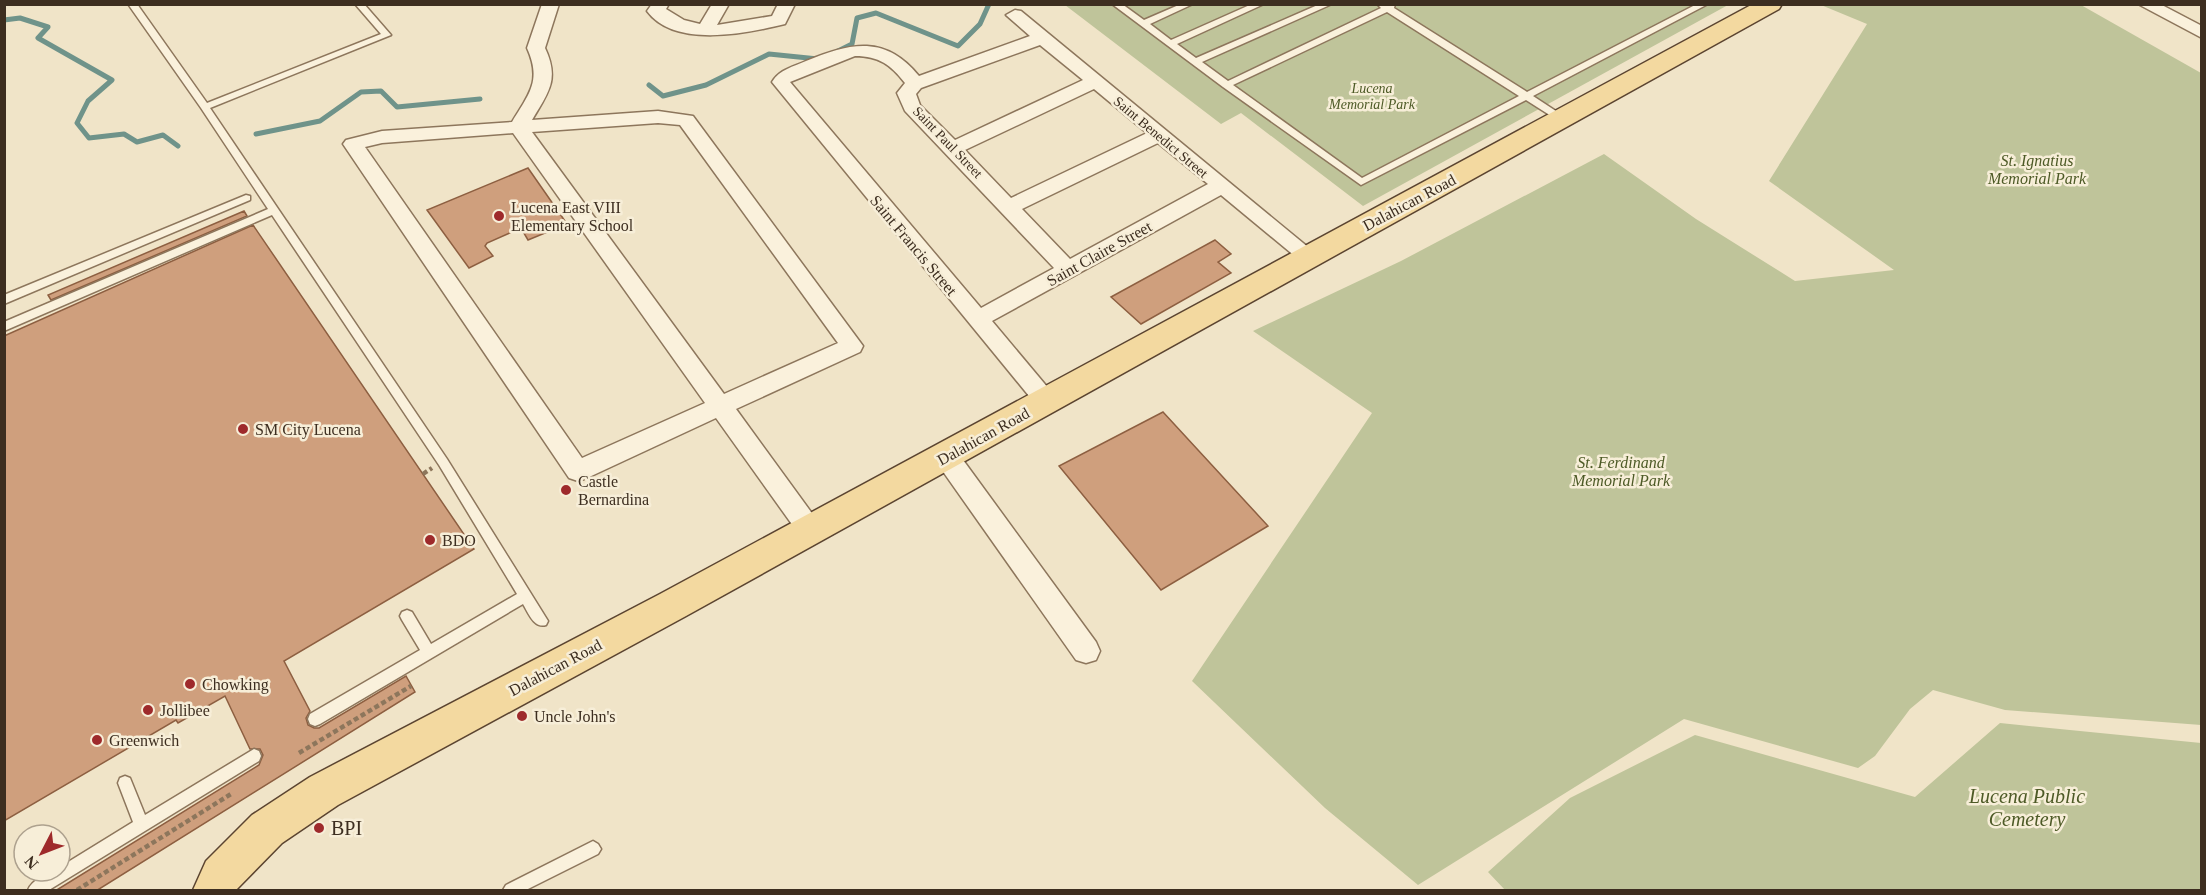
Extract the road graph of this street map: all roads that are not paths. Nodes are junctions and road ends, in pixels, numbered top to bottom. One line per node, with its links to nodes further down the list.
1 (132, 4): 26 (lane)
2 (359, 4): 26 (lane)
3 (551, 4): 28 (street)
4 (721, 4): 17 (street)
5 (1189, 4): 16 (lane)
6 (1260, 4): 20 (lane)
7 (1328, 4): 21 (lane)
8 (1704, 4): 25 (lane)
9 (1771, 4): 27 (main road, Dalahican Road)
10 (2146, 4): 18 (street)
11 (1121, 6): 16 (lane)
12 (1388, 6): 24 (lane); 25 (lane)
13 (658, 8): 17 (street)
14 (783, 12): 17 (street)
15 (1014, 15): 19 (street, Saint Benedict Street)
16 (1143, 24): 20 (lane)
17 (705, 29)
18 (2202, 33)
19 (1042, 38): 22 (street, Saint Benedict Street); 23 (street, Saint Paul Street)
20 (1170, 44): 21 (lane)
21 (1195, 62): 24 (lane)
22 (1094, 82): 29 (street, Saint Benedict Street); 30 (street)
23 (915, 84): 30 (street, Saint Paul Street); 38 (street, Saint Francis Street)
24 (1226, 85): 25 (lane)
25 (1529, 98): 27 (lane)
26 (205, 107): 32 (lane)
27 (1562, 119): 35 (main road, Dalahican Road)
28 (518, 127): 41 (street); 41 (street); 41 (street)
29 (1159, 135): 31 (street, Saint Benedict Street); 33 (street)
30 (954, 148): 33 (street, Saint Paul Street)
31 (1221, 186): 35 (street, Saint Benedict Street); 36 (street, Saint Claire Street)
32 (254, 194): 34 (lane); 37 (lane)
33 (1009, 207): 36 (street, Saint Paul Street)
34 (273, 211): 39 (lane); 44 (lane)
35 (1309, 257): 40 (main road, Dalahican Road)
36 (1068, 270): 38 (street, Saint Claire Street)
37 (4, 300)
38 (977, 320): 40 (street, Saint Francis Street)
39 (4, 327)
40 (1046, 401): 42 (main road, Dalahican Road)
41 (721, 406): 43 (street)
42 (946, 456): 43 (main road, Dalahican Road); 47 (street)
43 (810, 530): 55 (main road, Dalahican Road)
44 (526, 596): 46 (lane); 48 (lane)
45 (407, 616): 48 (lane)
46 (542, 621)
47 (1086, 651)
48 (429, 652): 49 (lane)
49 (315, 719)
50 (254, 756): 52 (lane)
51 (125, 783): 52 (lane)
52 (142, 826): 54 (lane)
53 (593, 849): 56 (lane)
54 (36, 891)
55 (214, 891)
56 (511, 891)

